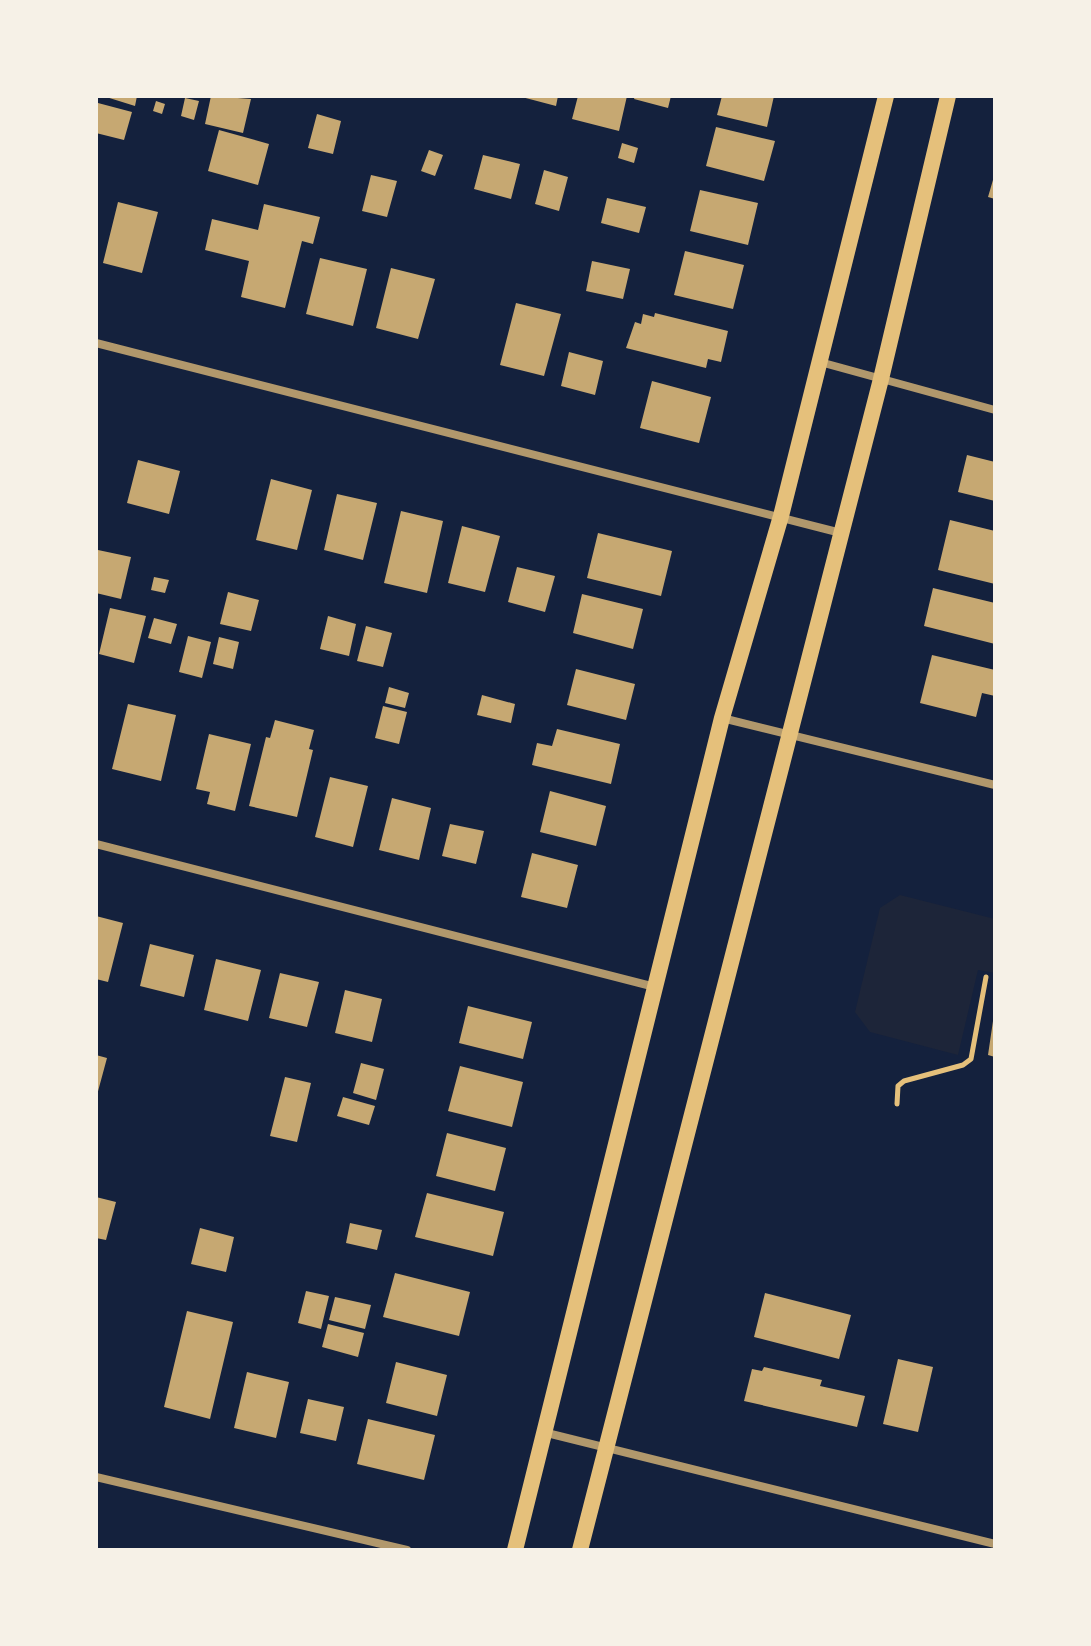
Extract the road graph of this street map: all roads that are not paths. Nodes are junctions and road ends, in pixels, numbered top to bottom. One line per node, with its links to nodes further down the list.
1 (886, 96): 4 (main road)
2 (948, 96): 5 (main road)
3 (96, 343): 7 (street)
4 (820, 362): 5 (street); 7 (main road)
5 (881, 379): 6 (street); 8 (main road)
6 (995, 410)
7 (781, 516): 8 (street); 9 (main road)
8 (841, 533): 10 (main road)
9 (722, 718): 10 (street); 13 (main road)
10 (789, 734): 11 (street); 15 (main road)
11 (995, 785)
12 (96, 844): 13 (street)
13 (655, 987): 14 (main road)
14 (547, 1433): 15 (street); 19 (main road)
15 (606, 1448): 17 (street); 20 (main road)
16 (96, 1477): 18 (street)
17 (995, 1544)
18 (407, 1550)
19 (515, 1550)
20 (580, 1550)

